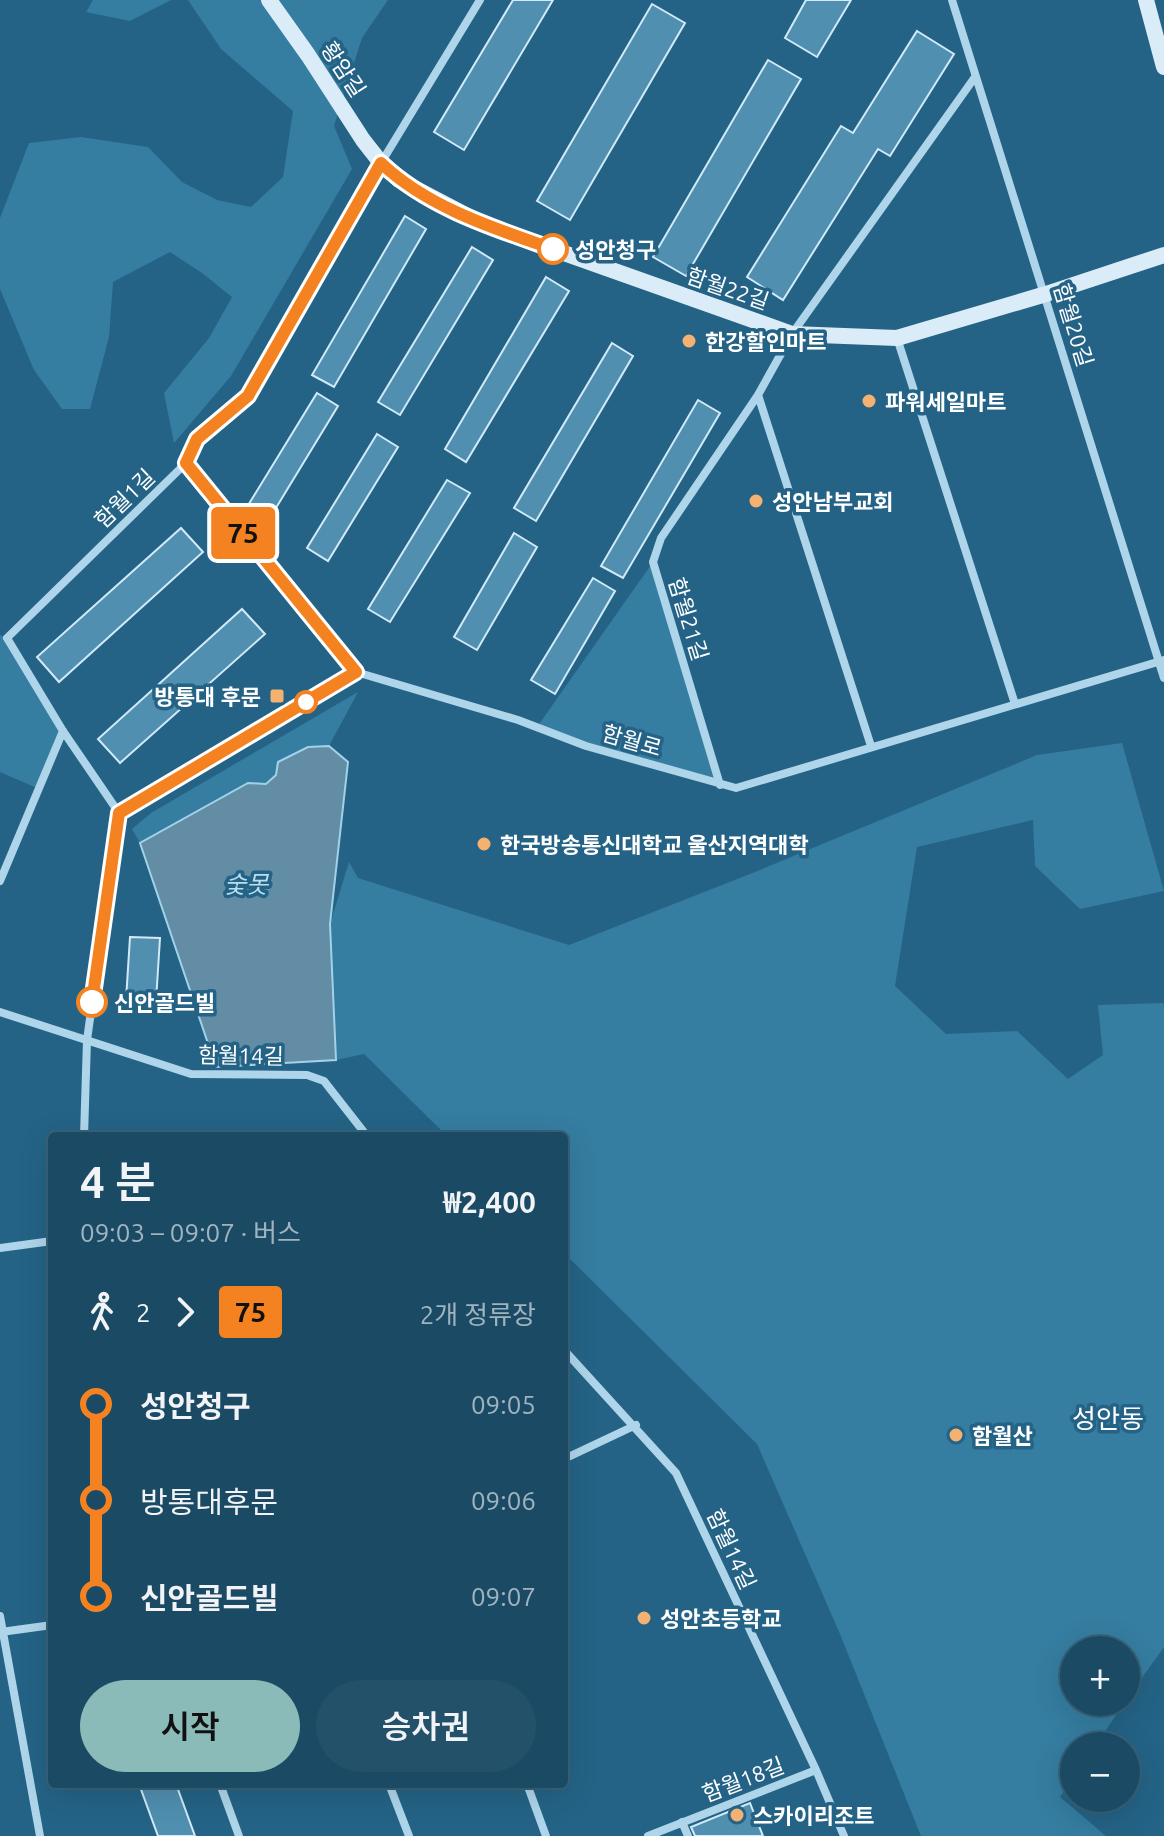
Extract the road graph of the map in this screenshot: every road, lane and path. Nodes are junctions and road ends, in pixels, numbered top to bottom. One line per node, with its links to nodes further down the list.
1 (269, 0): 7 (street, 황암길)
2 (480, 0): 7 (street, 함월1길)
3 (952, 0): 6 (street, 함월20길)
4 (1146, 0): 5 (street)
5 (1164, 67)
6 (975, 77): 9 (street, 함월20길); 10 (street, 함월21길)
7 (381, 163): 10 (street, 함월22길); 13 (street, 함월1길)
8 (1164, 255): 9 (street, 함월22길)
9 (1046, 294): 11 (street, 함월22길); 15 (street, 함월20길)
10 (792, 334): 11 (street, 함월22길); 12 (street, 함월21길)
11 (897, 338): 18 (street)
12 (758, 395): 20 (street); 21 (street, 함월21길)
13 (186, 463): 14 (street, 함월1길); 16 (street)
14 (4, 636): 19 (street)
15 (1161, 661): 17 (street, 함월20길); 18 (street, 함월로)
16 (356, 672): 21 (street, 함월로); 22 (street)
17 (1164, 678)
18 (1015, 704): 20 (street, 함월로)
19 (63, 731): 22 (street); 23 (street)
20 (871, 746): 21 (street, 함월로)
21 (720, 785)
22 (119, 813): 25 (street)
23 (0, 881)
24 (0, 1012): 25 (street, 함월14길)
25 (87, 1040): 26 (street); 27 (street, 함월14길)
26 (84, 1132)
27 (364, 1132)
28 (48, 1242): 29 (street)
29 (0, 1248)
30 (568, 1354): 31 (street, 함월14길)
31 (636, 1425): 32 (street); 36 (street, 함월14길)
32 (568, 1457)
33 (0, 1616): 35 (street)
34 (48, 1626): 35 (street)
35 (2, 1632): 41 (street)
36 (816, 1770): 40 (street, 함월18길); 47 (street, 함월14길)
37 (221, 1788): 42 (street)
38 (391, 1788): 43 (street)
39 (528, 1788): 44 (street)
40 (682, 1822): 45 (street, 함월18길); 46 (street, 함월18길)
41 (40, 1836)
42 (239, 1836)
43 (409, 1836)
44 (546, 1836)
45 (648, 1836)
46 (688, 1836)
47 (844, 1836)

